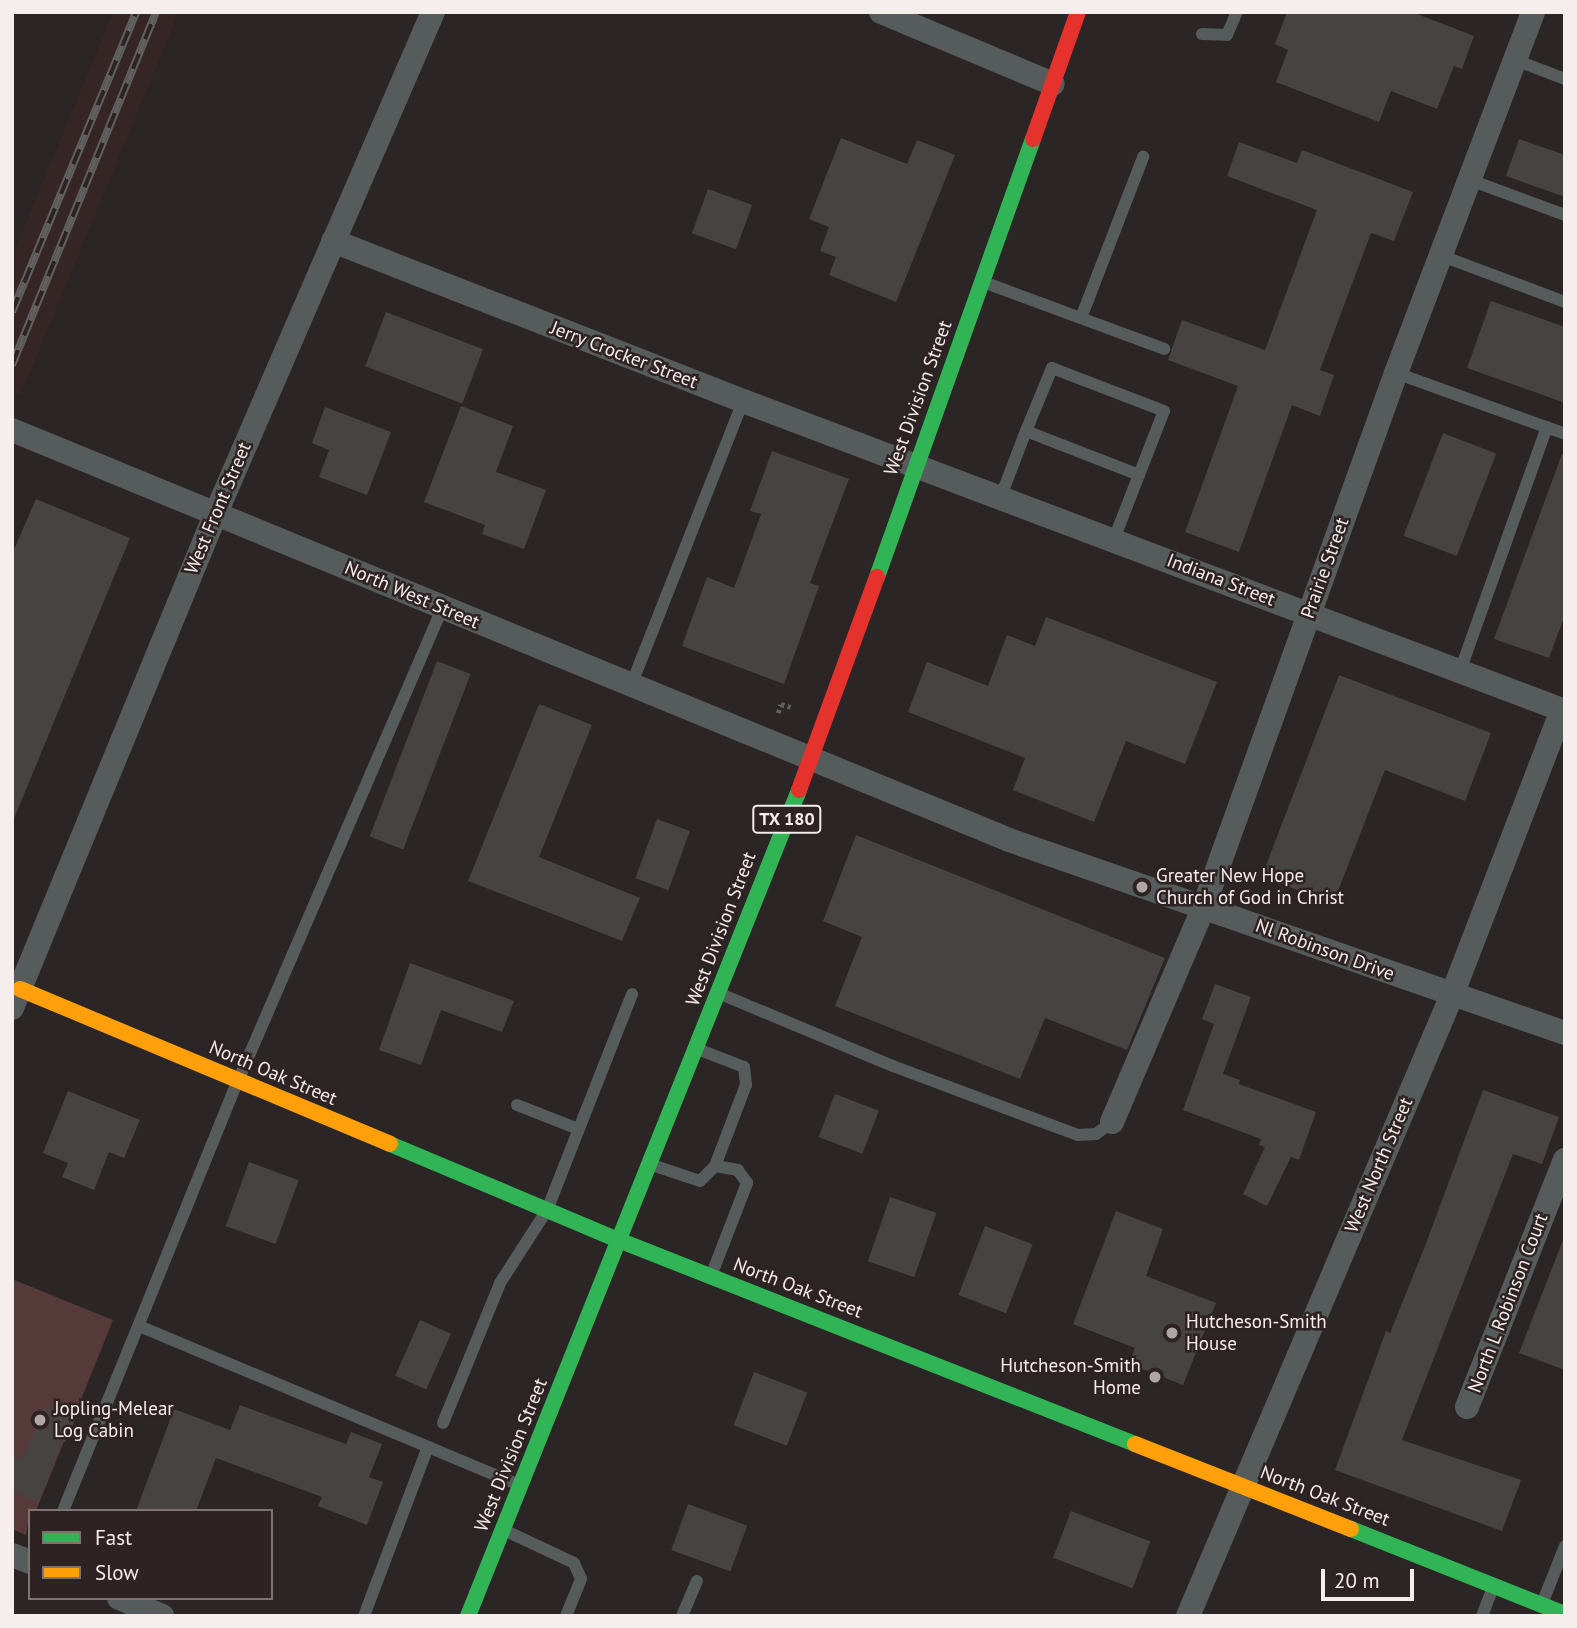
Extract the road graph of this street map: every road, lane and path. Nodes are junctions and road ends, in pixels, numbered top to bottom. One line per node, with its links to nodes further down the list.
1 (433, 12): 13 (street, West Front Street)
2 (881, 12): 9 (street)
3 (1078, 12): 9 (main road, West Division Street / TX 180)
4 (1237, 12): 6 (lane)
5 (1533, 12): 7 (street, Prairie Street)
6 (1202, 34)
7 (1514, 60): 8 (lane); 11 (street, Prairie Street)
8 (1565, 79)
9 (1053, 84): 15 (main road, West Division Street / TX 180)
10 (1143, 158): 17 (lane)
11 (1470, 180): 12 (lane); 14 (street, Prairie Street)
12 (1565, 215)
13 (333, 241): 20 (street, Jerry Crocker Street); 28 (street, West Front Street)
14 (1442, 256): 16 (lane); 19 (street, Prairie Street)
15 (982, 282): 17 (lane); 25 (main road, West Division Street / TX 180)
16 (1565, 302)
17 (1081, 318): 18 (lane)
18 (1164, 349)
19 (1396, 373): 21 (lane); 31 (street, Prairie Street)
20 (743, 401): 25 (street, Jerry Crocker Street); 33 (lane)
21 (1547, 427): 24 (lane); 32 (lane)
22 (12, 430): 28 (street, North West Street)
23 (1026, 431): 26 (lane); 26 (lane); 27 (lane)
24 (1565, 434)
25 (917, 464): 27 (street, Indiana Street); 37 (main road, West Division Street / TX 180)
26 (1139, 474): 29 (lane)
27 (1001, 496): 29 (street, Indiana Street)
28 (216, 513): 30 (street, North West Street); 42 (street, West Front Street)
29 (1114, 539): 31 (street, Indiana Street)
30 (442, 609): 33 (street, North West Street); 45 (lane)
31 (1309, 613): 32 (street, Indiana Street); 38 (street, Prairie Street)
32 (1460, 671): 35 (street, Indiana Street)
33 (632, 683): 37 (street, North West Street)
34 (791, 707): 36 (path)
35 (1563, 711): 41 (street, West North Street)
36 (778, 713)
37 (812, 758): 38 (street, Nl Robinson Drive); 40 (main road, West Division Street / TX 180)
38 (1204, 906): 41 (street, Nl Robinson Drive); 47 (street, Prairie Street)
39 (632, 993): 48 (lane)
40 (719, 993): 44 (main road, West Division Street / TX 180); 47 (lane)
41 (1452, 995): 43 (street, Nl Robinson Drive); 60 (street, West North Street)
42 (16, 999): 45 (main road, North Oak Street)
43 (1565, 1033)
44 (697, 1048): 50 (main road, West Division Street / TX 180); 51 (lane)
45 (238, 1081): 52 (main road, North Oak Street); 55 (lane)
46 (517, 1105): 48 (lane)
47 (1112, 1122)
48 (578, 1129): 52 (lane)
49 (1565, 1160): 56 (street, North L Robinson Court)
50 (651, 1165): 51 (lane); 53 (main road, West Division Street / TX 180)
51 (715, 1166): 54 (lane)
52 (547, 1210): 53 (main road, North Oak Street); 57 (lane)
53 (621, 1241): 54 (main road, North Oak Street); 59 (main road, West Division Street / TX 180)
54 (711, 1277): 60 (main road, North Oak Street)
55 (139, 1326): 58 (lane); 61 (lane)
56 (1467, 1407)
57 (443, 1423)
58 (428, 1447): 59 (lane); 70 (lane)
59 (521, 1486): 62 (main road, West Division Street / TX 180)
60 (1241, 1486): 65 (main road, North Oak Street); 74 (street, West North Street)
61 (64, 1509)
62 (503, 1530): 71 (main road, West Division Street / TX 180); 72 (lane)
63 (1565, 1546): 67 (lane)
64 (698, 1581): 73 (lane)
65 (1494, 1585): 67 (main road, North Oak Street); 75 (lane)
66 (124, 1600): 69 (street)
67 (1542, 1605): 68 (main road, North Oak Street)
68 (1565, 1614)
69 (162, 1616)
70 (364, 1616)
71 (468, 1616)
72 (566, 1616)
73 (682, 1616)
74 (1188, 1616)
75 (1482, 1616)

